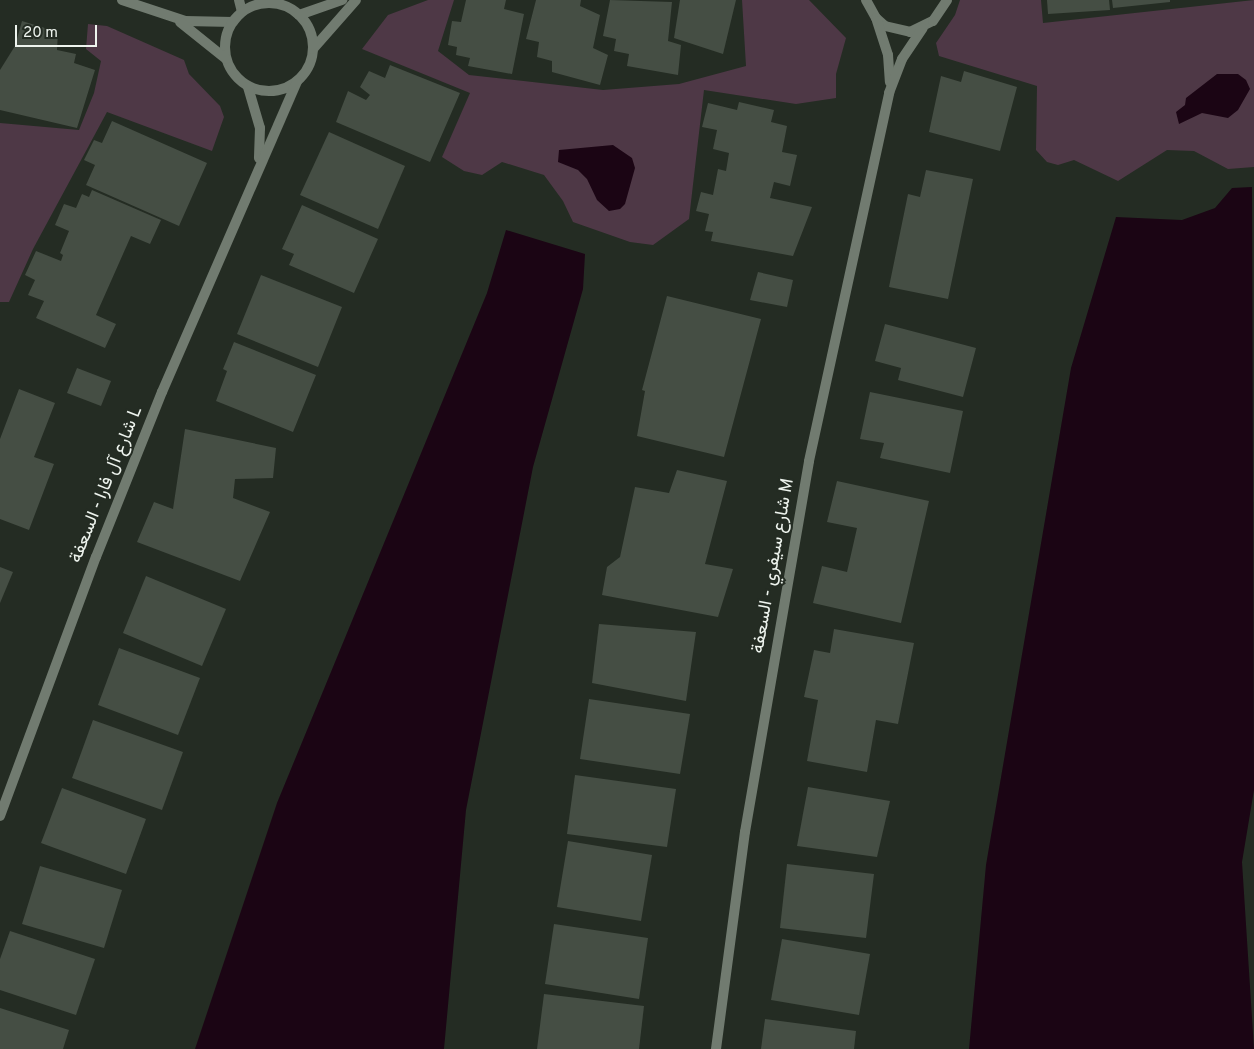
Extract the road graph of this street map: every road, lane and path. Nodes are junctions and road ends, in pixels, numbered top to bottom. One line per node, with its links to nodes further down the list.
1 (122, 0): 10 (street)
2 (239, 0): 8 (street)
3 (342, 0): 9 (street)
4 (356, 0): 14 (street)
5 (866, 0): 11 (street, شارع سيفري - السعفة M)
6 (947, 0): 13 (street, شارع سيفري - السعفة M)
7 (287, 4): 8 (street); 9 (street)
8 (242, 12): 12 (street)
9 (299, 14): 14 (street)
10 (170, 16): 12 (street); 15 (street)
11 (876, 18): 13 (street); 18 (street, شارع سيفري - السعفة M)
12 (233, 22): 15 (street)
13 (922, 28): 18 (street, شارع سيفري - السعفة M)
14 (314, 49): 16 (street)
15 (226, 58): 17 (street)
16 (297, 82): 17 (street); 19 (street, شارع آل فارا - السعفة L)
17 (248, 87): 19 (street, شارع آل فارا - السعفة L)
18 (889, 93): 21 (street, شارع سيفري - السعفة M)
19 (257, 171): 20 (street, شارع آل فارا - السعفة L)
20 (0, 816)
21 (716, 1049)

